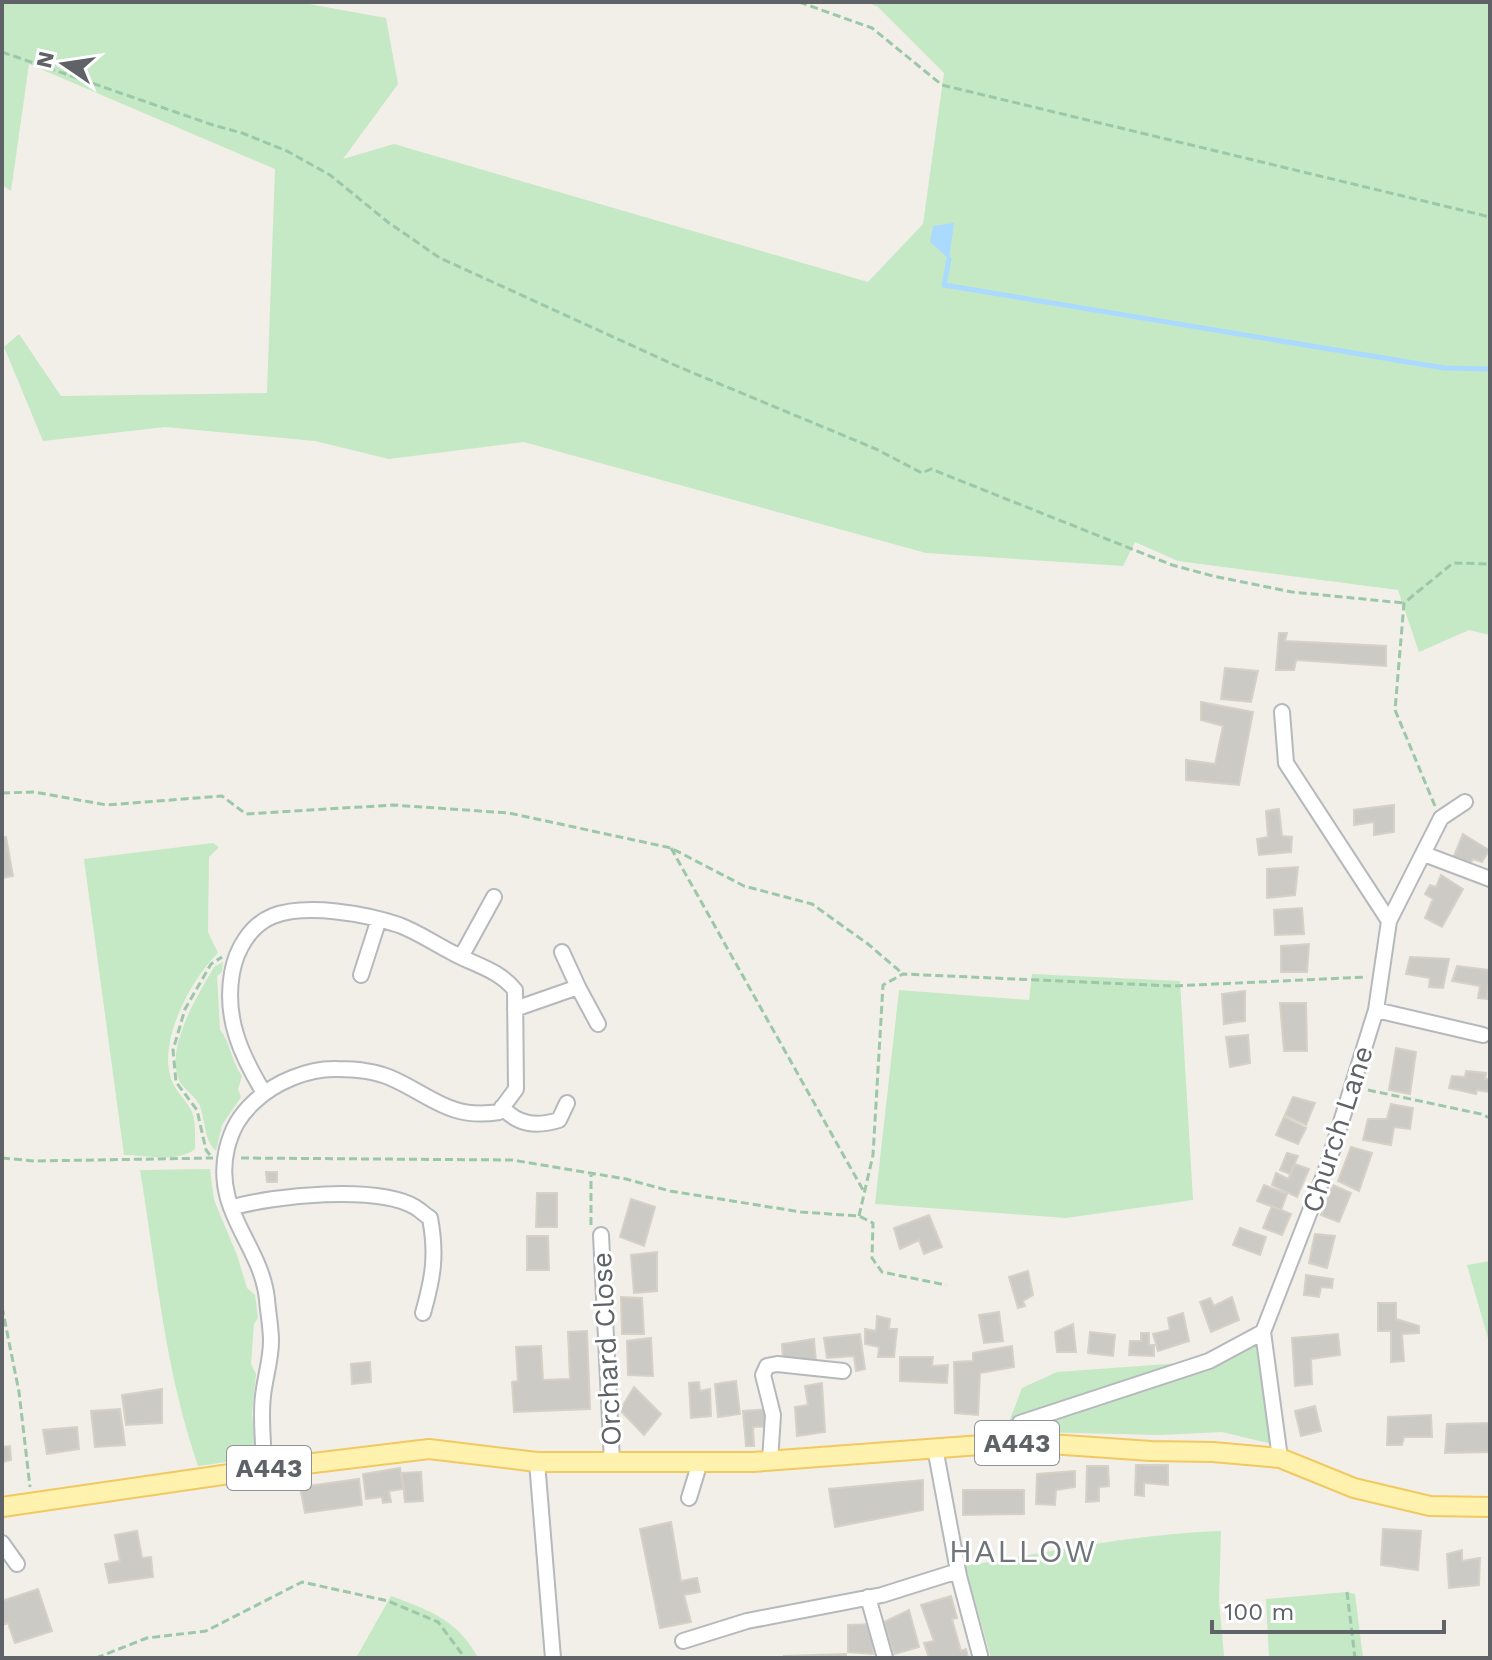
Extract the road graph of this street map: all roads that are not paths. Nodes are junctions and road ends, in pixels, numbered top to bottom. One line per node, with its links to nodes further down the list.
1 (1282, 712): 7 (street)
2 (1465, 802): 3 (street, Church Lane)
3 (1424, 854): 4 (street); 7 (street, Church Lane)
4 (1490, 879)
5 (494, 897): 9 (street)
6 (379, 919): 9 (street); 10 (street); 16 (street)
7 (1389, 921): 13 (street, Church Lane)
8 (562, 952): 11 (street)
9 (461, 957): 12 (street)
10 (361, 975)
11 (578, 987): 12 (street); 14 (street)
12 (515, 1009): 18 (street)
13 (1376, 1010): 15 (street); 22 (street, Church Lane)
14 (598, 1024)
15 (1483, 1035)
16 (264, 1093): 18 (street); 19 (street)
17 (567, 1103): 18 (street)
18 (502, 1107)
19 (231, 1208): 21 (street); 31 (street)
20 (601, 1235): 29 (street, Orchard Close)
21 (423, 1313)
22 (1263, 1332): 24 (street); 26 (street, Church Lane)
23 (843, 1371): 27 (street)
24 (1021, 1442): 25 (main road, A443); 26 (main road, A443)
25 (935, 1448): 27 (main road, A443); 37 (street)
26 (1280, 1458): 34 (main road, A443)
27 (770, 1461): 30 (main road, A443)
28 (537, 1462): 29 (main road, A443); 31 (main road, A443); 41 (street)
29 (612, 1462): 30 (main road, A443)
30 (697, 1462): 32 (street)
31 (264, 1469): 33 (main road, A443)
32 (689, 1498)
33 (2, 1507)
34 (1490, 1507)
35 (2, 1543): 36 (street)
36 (17, 1564)
37 (958, 1571): 38 (street); 40 (street)
38 (868, 1597): 39 (street); 42 (street)
39 (683, 1641)
40 (980, 1655)
41 (553, 1658)
42 (885, 1658)

